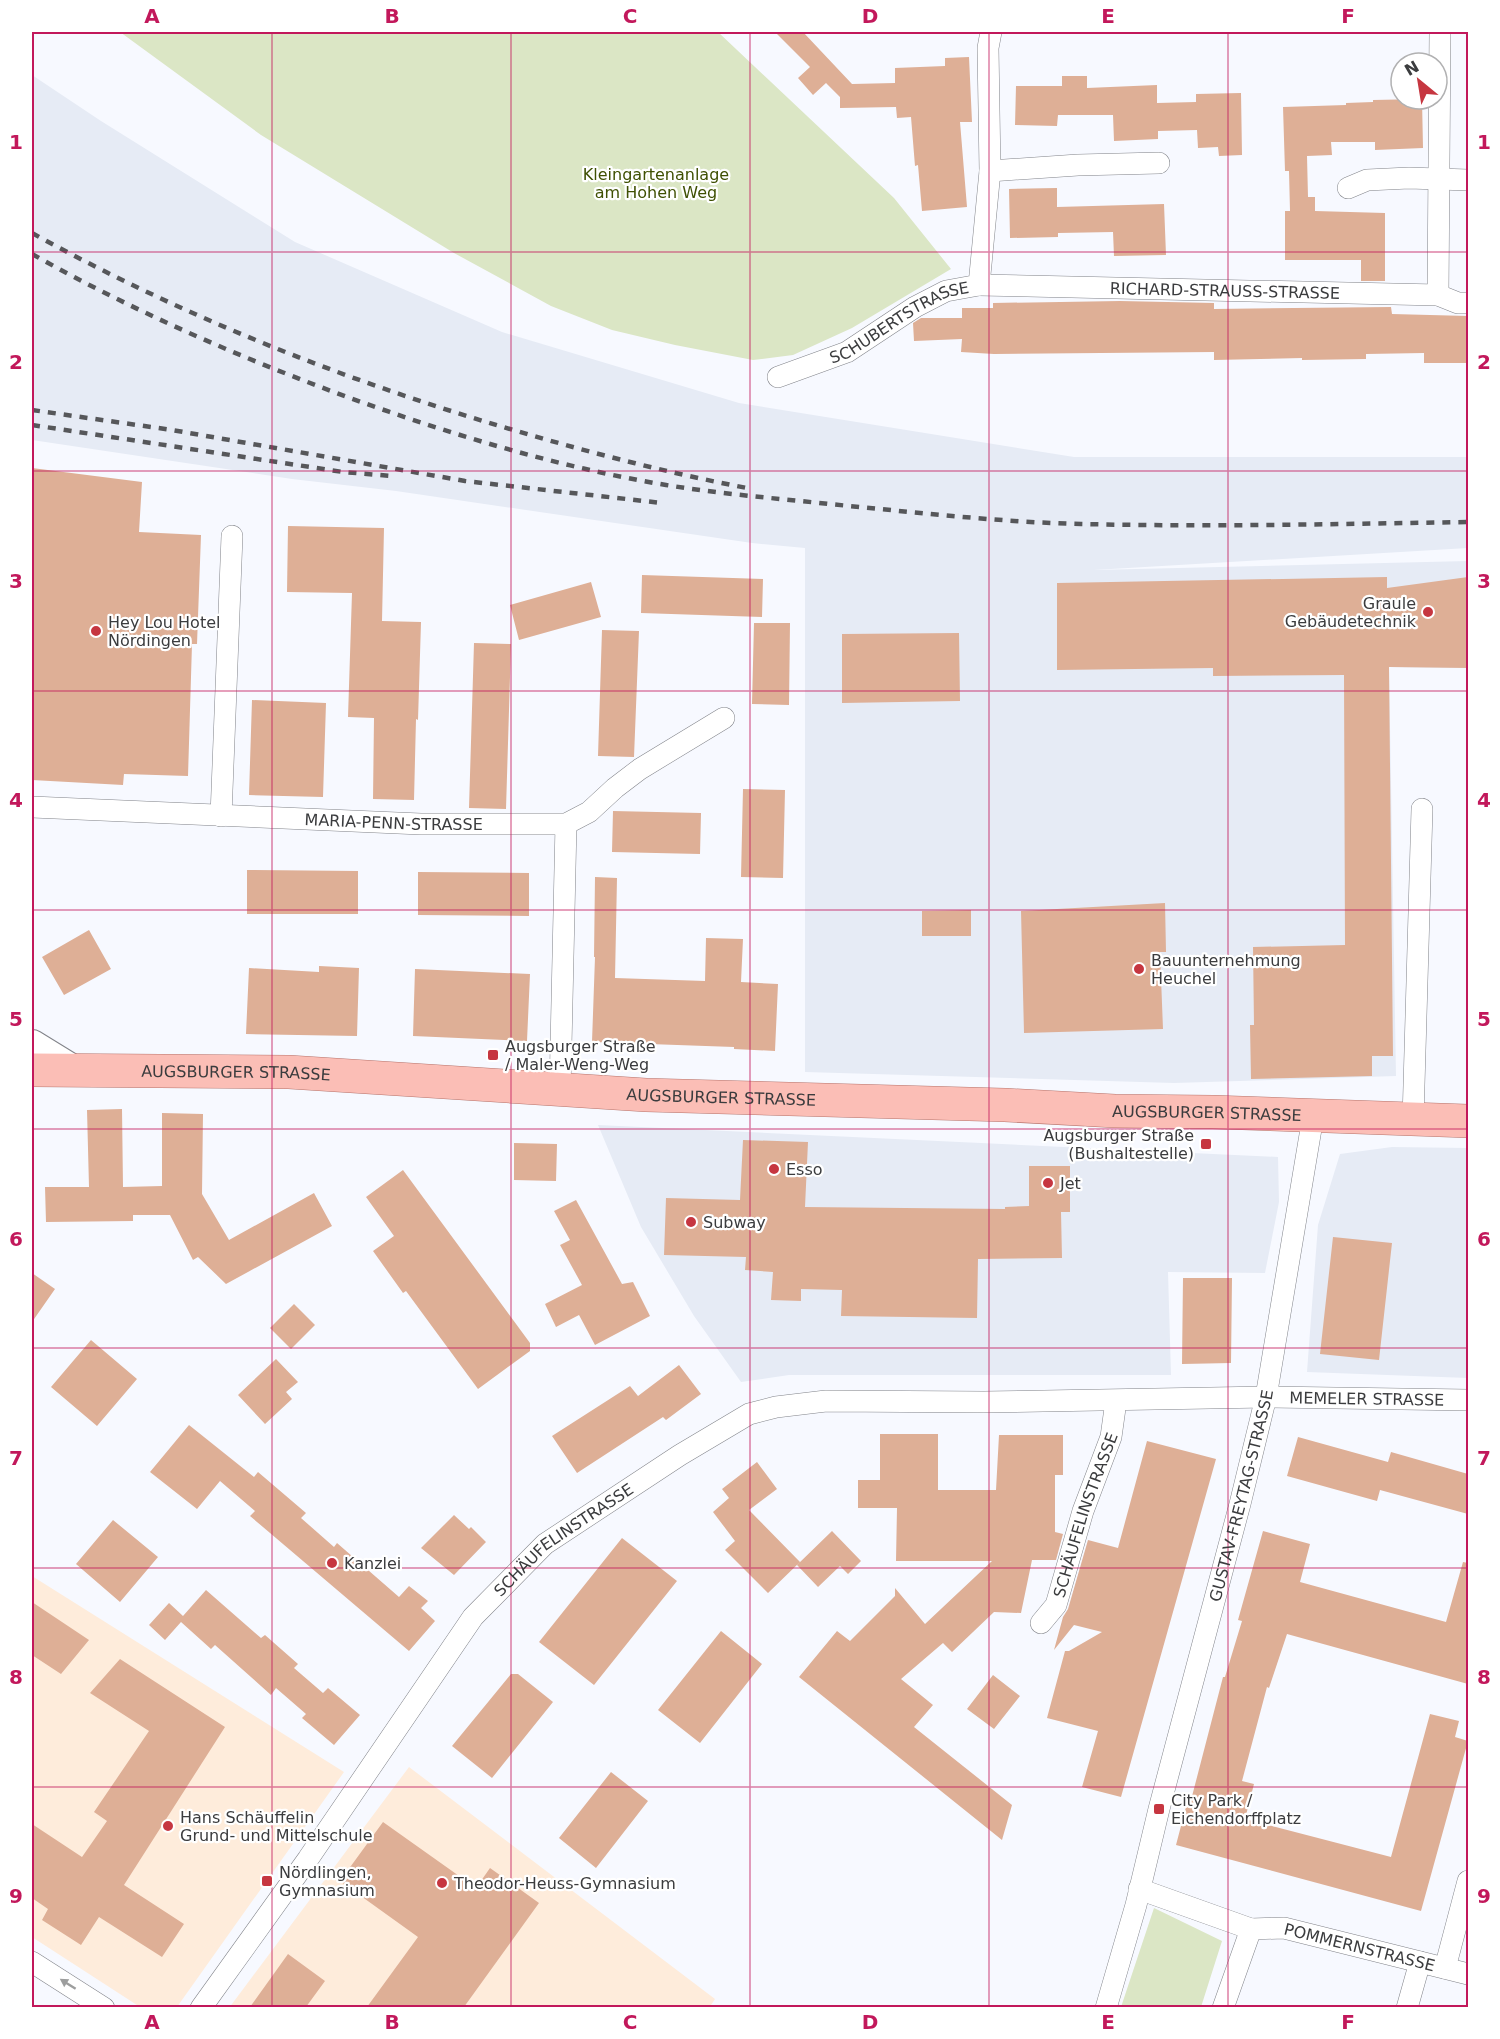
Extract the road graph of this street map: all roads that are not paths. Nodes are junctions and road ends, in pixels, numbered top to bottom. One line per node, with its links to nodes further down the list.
1 (991, 32): 4 (street, SCHUBERTSTRASSE)
2 (1440, 32): 5 (street)
3 (1159, 163): 4 (street)
4 (990, 171): 8 (street, SCHUBERTSTRASSE)
5 (1439, 180): 6 (street); 7 (street); 9 (street)
6 (1468, 180)
7 (1348, 188)
8 (979, 285): 9 (street, RICHARD-STRAUSS-STRASSE); 11 (street, SCHUBERTSTRASSE)
9 (1438, 295): 10 (street, RICHARD-STRAUSS-STRASSE)
10 (1468, 303)
11 (778, 377)
12 (232, 536): 16 (street)
13 (724, 718): 17 (street)
14 (32, 807): 16 (street, MARIA-PENN-STRASSE)
15 (1422, 809): 23 (street)
16 (221, 816): 17 (street, MARIA-PENN-STRASSE)
17 (566, 824): 21 (street)
18 (32, 1045): 19 (main road)
19 (71, 1069): 20 (main road, AUGSBURGER STRASSE); 21 (main road, AUGSBURGER STRASSE)
20 (32, 1070)
21 (560, 1090): 22 (main road, AUGSBURGER STRASSE)
22 (1313, 1117): 23 (main road, AUGSBURGER STRASSE); 25 (street, GUSTAV-FREYTAG-STRASSE)
23 (1413, 1120): 24 (main road, AUGSBURGER STRASSE)
24 (1468, 1121)
25 (1266, 1397): 26 (street, MEMELER STRASSE); 27 (street, SCHÄUFELINSTRASSE); 29 (street, GUSTAV-FREYTAG-STRASSE)
26 (1468, 1400)
27 (1116, 1401): 28 (street, SCHÄUFELINSTRASSE); 37 (street, SCHÄUFELINSTRASSE)
28 (1041, 1623)
29 (1142, 1879): 31 (street); 38 (street, GUSTAV-FREYTAG-STRASSE)
30 (1468, 1881): 34 (street)
31 (1251, 1929): 33 (street, POMMERNSTRASSE); 39 (street)
32 (32, 1962): 36 (street, one-way to 32)
33 (1420, 1962): 34 (street, POMMERNSTRASSE); 40 (street)
34 (1445, 1968): 35 (street, POMMERNSTRASSE)
35 (1468, 1974)
36 (104, 2007)
37 (201, 2007)
38 (1106, 2007)
39 (1223, 2007)
40 (1407, 2007)

